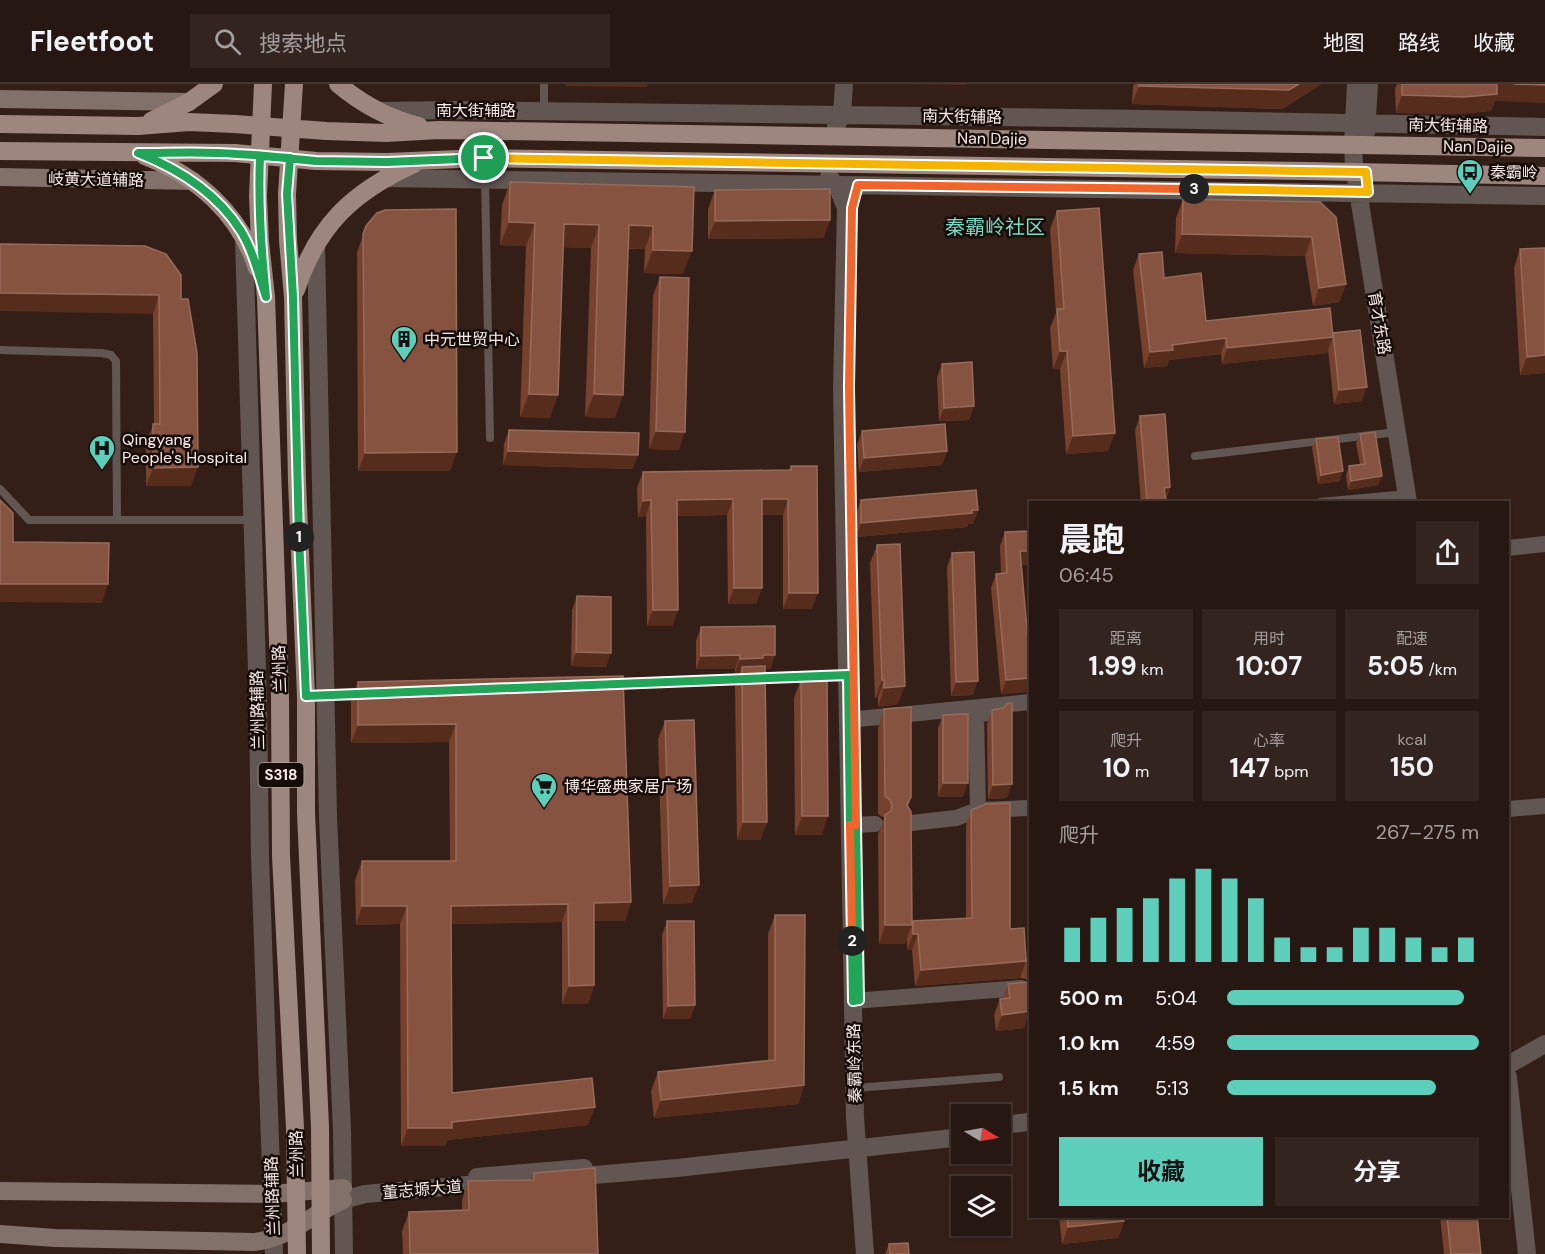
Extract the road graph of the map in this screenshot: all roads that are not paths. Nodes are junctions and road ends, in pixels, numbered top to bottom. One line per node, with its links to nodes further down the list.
1 (214, 84): 11 (main road)
2 (263, 84): 18 (main road, 兰州路 / S318)
3 (294, 84): 20 (main road, 兰州路 / S318)
4 (338, 84): 12 (main road)
5 (544, 84): 13 (lane)
6 (844, 84): 14 (street)
7 (850, 84): 14 (street)
8 (1356, 84): 15 (street)
9 (1369, 84): 15 (street)
10 (0, 99): 11 (main road)
11 (189, 102): 17 (main road)
12 (379, 111): 13 (street, 南大街辅路); 21 (main road)
13 (544, 111): 14 (street, 南大街辅路)
14 (846, 115): 15 (street, 南大街辅路); 22 (street); 23 (street)
15 (1360, 123): 19 (street, 南大街辅路); 24 (street, 育才东路)
16 (0, 124): 17 (main road)
17 (138, 126): 18 (main road)
18 (261, 126): 20 (main road); 28 (main road, 兰州路 / S318)
19 (1545, 127)
20 (292, 128): 21 (main road); 29 (main road, 兰州路 / S318)
21 (439, 130): 22 (main road, Nan Dajie)
22 (821, 135): 23 (main road, Nan Dajie)
23 (869, 136): 24 (main road, Nan Dajie)
24 (1359, 144): 25 (main road, Nan Dajie); 33 (street, 育才东路)
25 (1545, 148)
26 (0, 150): 27 (main road)
27 (138, 153): 28 (main road); 38 (main road)
28 (260, 156): 29 (main road); 45 (main road, 兰州路 / S318)
29 (290, 158): 30 (main road); 46 (main road, 兰州路 / S318)
30 (439, 159): 31 (main road, Nan Dajie); 36 (main road)
31 (814, 164): 32 (main road, Nan Dajie); 39 (street, 秦霸岭东路)
32 (872, 165): 33 (main road, Nan Dajie); 40 (street, 秦霸岭东路)
33 (1361, 172): 35 (main road, Nan Dajie); 41 (street, 育才东路)
34 (0, 177): 38 (main road, 岐黄大道辅路)
35 (1545, 177)
36 (386, 178): 37 (street); 44 (main road)
37 (484, 179): 39 (street); 49 (lane)
38 (193, 180): 43 (main road)
39 (836, 184): 40 (street); 58 (street, 秦霸岭东路)
40 (858, 185): 41 (street); 58 (street, 秦霸岭东路)
41 (1363, 192): 42 (street); 48 (street, 育才东路); 52 (street, 育才东路)
42 (1545, 196)
43 (244, 238): 45 (main road); 55 (street, 兰州路辅路)
44 (316, 245): 46 (main road); 61 (street)
45 (266, 297): 92 (main road, 兰州路 / S318)
46 (293, 297): 62 (main road, 兰州路 / S318)
47 (0, 350): 54 (lane)
48 (1398, 432): 50 (lane); 52 (street, 育才东路)
49 (490, 438)
50 (1195, 456)
51 (0, 489): 54 (lane)
52 (1411, 500): 53 (lane)
53 (1366, 501)
54 (117, 520): 55 (lane)
55 (252, 520): 93 (street, 兰州路辅路)
56 (1545, 544): 57 (street)
57 (1509, 548)
58 (851, 675): 59 (lane); 65 (street, 秦霸岭东路)
59 (606, 684)
60 (374, 693): 61 (lane)
61 (327, 695): 62 (lane); 94 (street)
62 (306, 696): 90 (main road, 兰州路 / S318)
63 (1029, 702): 65 (street)
64 (1029, 711): 69 (street)
65 (852, 719): 72 (street, 秦霸岭东路)
66 (1545, 806): 68 (street)
67 (1029, 808): 69 (street)
68 (1509, 809)
69 (978, 810): 70 (street)
70 (911, 823)
71 (875, 824): 72 (street)
72 (853, 825): 74 (street, 秦霸岭东路)
73 (1021, 988): 74 (street)
74 (856, 1001): 81 (street, 秦霸岭东路)
75 (1545, 1036): 77 (street)
76 (1545, 1044): 78 (street)
77 (1509, 1055)
78 (1509, 1064)
79 (999, 1077): 81 (lane)
80 (1509, 1086): 105 (street)
81 (857, 1088): 88 (street, 秦霸岭东路)
82 (1029, 1122): 83 (street)
83 (1011, 1124)
84 (1029, 1130): 86 (street)
85 (951, 1131): 88 (street, 董志塬大道)
86 (1011, 1132)
87 (951, 1138): 88 (street, 董志塬大道)
88 (860, 1144): 94 (street, 董志塬大道); 102 (street, 秦霸岭东路); 103 (street, 秦霸岭东路)
89 (1509, 1163): 104 (street)
90 (321, 1190): 92 (main road, 董志塬大道); 94 (main road, 董志塬大道); 95 (main road, 兰州路 / S318)
91 (0, 1191): 93 (main road, 董志塬大道)
92 (297, 1192): 93 (main road, 董志塬大道); 96 (main road, 兰州路 / S318)
93 (273, 1194): 98 (street, 兰州路辅路)
94 (343, 1194): 95 (main road, 董志塬大道); 101 (street)
95 (321, 1212): 96 (main road, 董志塬大道); 100 (main road, 兰州路 / S318)
96 (297, 1228): 98 (main road, 董志塬大道); 99 (main road, 兰州路 / S318)
97 (0, 1234): 98 (main road, 董志塬大道)
98 (274, 1246)
99 (297, 1254)
100 (321, 1254)
101 (344, 1254)
102 (865, 1254)
103 (871, 1254)
104 (1519, 1254)
105 (1527, 1254)

